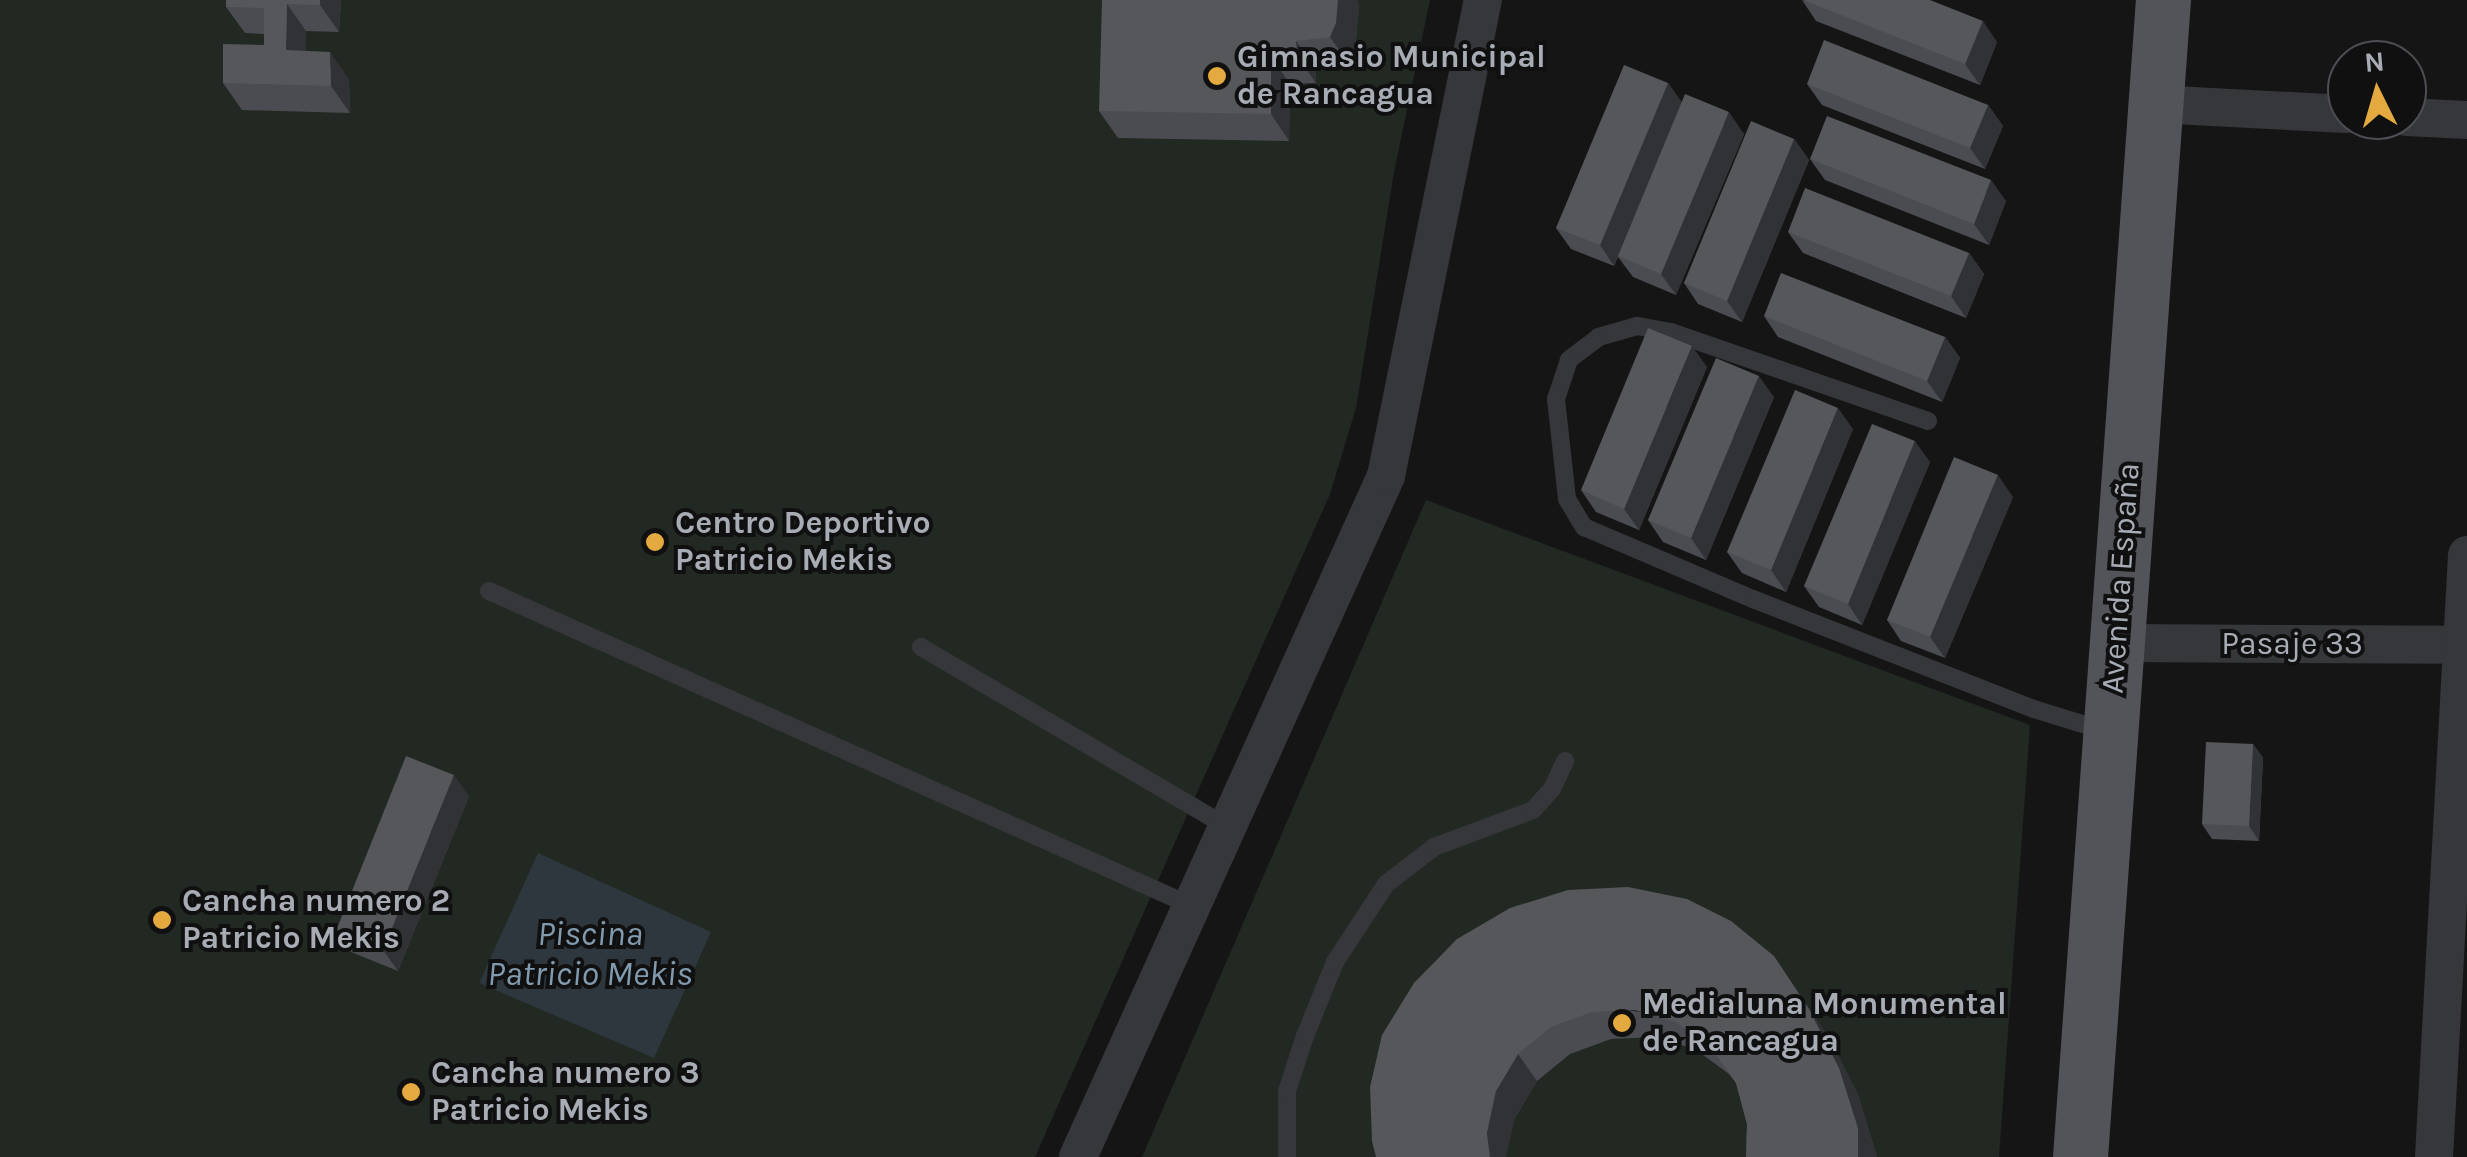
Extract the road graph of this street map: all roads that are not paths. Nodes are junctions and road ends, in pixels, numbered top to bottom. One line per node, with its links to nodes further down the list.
1 (1483, 0): 15 (street)
2 (2162, 0): 3 (main road, Avenida España)
3 (2155, 104): 4 (street); 10 (main road, Avenida España)
4 (2327, 113)
5 (2427, 118): 6 (street)
6 (2467, 120)
7 (1928, 420): 13 (lane)
8 (2467, 556): 11 (street)
9 (489, 591): 16 (lane)
10 (2117, 644): 11 (street, Pasaje 33); 13 (main road, Avenida España)
11 (2464, 645): 20 (street)
12 (921, 646): 15 (lane)
13 (2110, 733): 19 (main road, Avenida España)
14 (1565, 760): 18 (lane)
15 (1229, 828): 16 (street)
16 (1194, 907): 17 (street)
17 (1078, 1157)
18 (1286, 1157)
19 (2080, 1157)
20 (2434, 1157)

